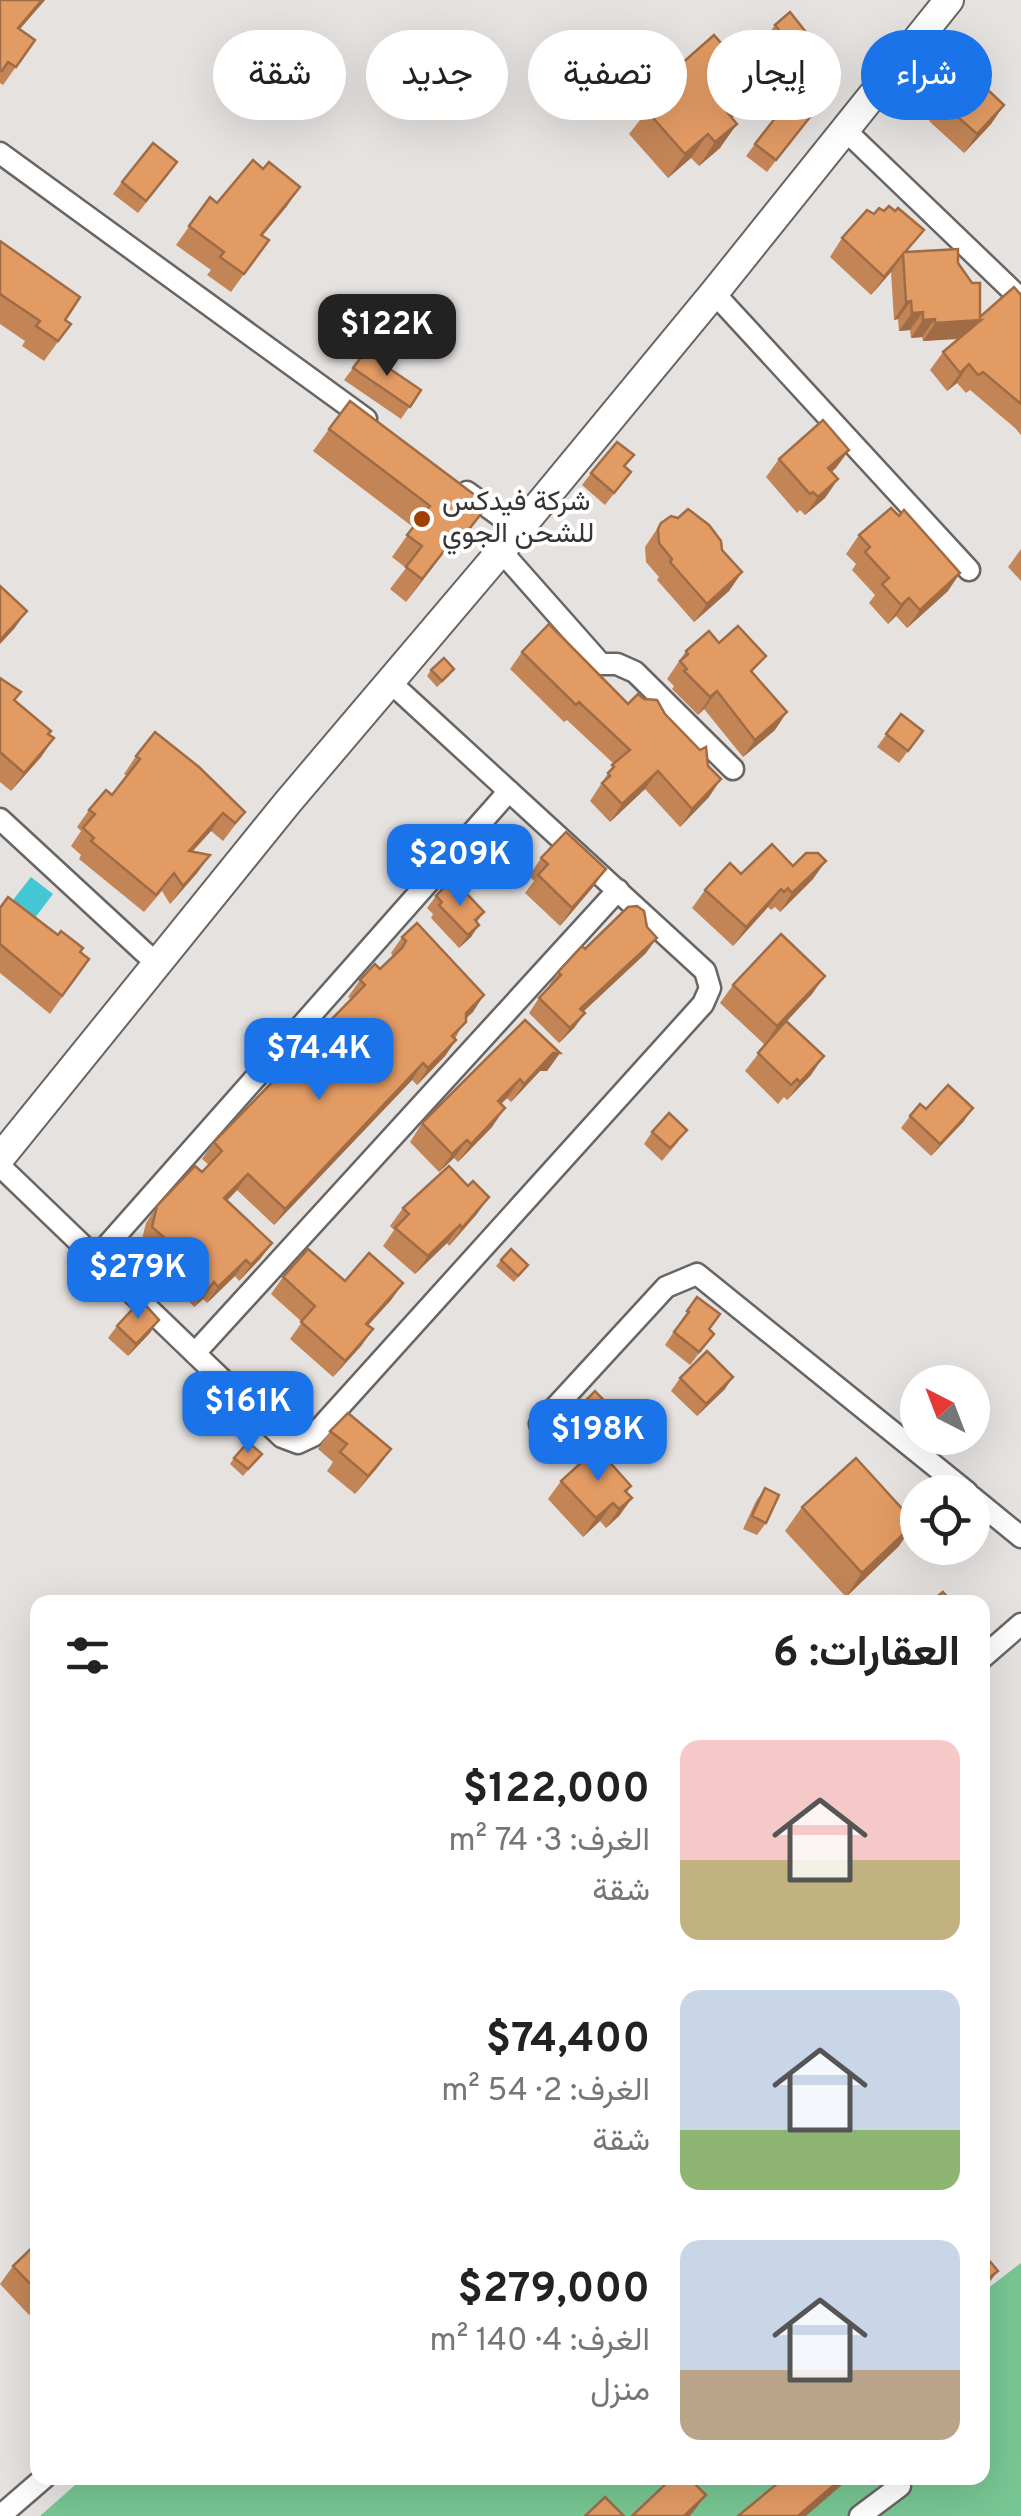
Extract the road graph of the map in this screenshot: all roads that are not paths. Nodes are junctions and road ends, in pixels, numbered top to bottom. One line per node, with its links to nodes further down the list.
1 (949, 0): 2 (street)
2 (844, 129): 4 (street); 5 (street)
3 (0, 153): 6 (street)
4 (714, 293): 8 (street); 9 (street)
5 (1021, 299)
6 (376, 427)
7 (455, 484): 8 (street)
8 (509, 540): 10 (street); 11 (street)
9 (969, 570)
10 (390, 682): 12 (street); 15 (street)
11 (733, 769)
12 (509, 791): 14 (street); 18 (street)
13 (0, 819): 15 (street)
14 (618, 890): 19 (street); 19 (street)
15 (157, 964): 16 (street)
16 (0, 1158)
17 (0, 1166): 18 (street)
18 (96, 1258): 19 (street)
19 (194, 1353)
20 (540, 1424): 21 (street)
21 (945, 1475)
22 (990, 1512): 23 (street)
23 (1021, 1537)
24 (1021, 1624): 25 (street)
25 (990, 1651)
26 (36, 2485): 28 (street)
27 (900, 2486): 29 (street)
28 (0, 2516)
29 (860, 2516)

